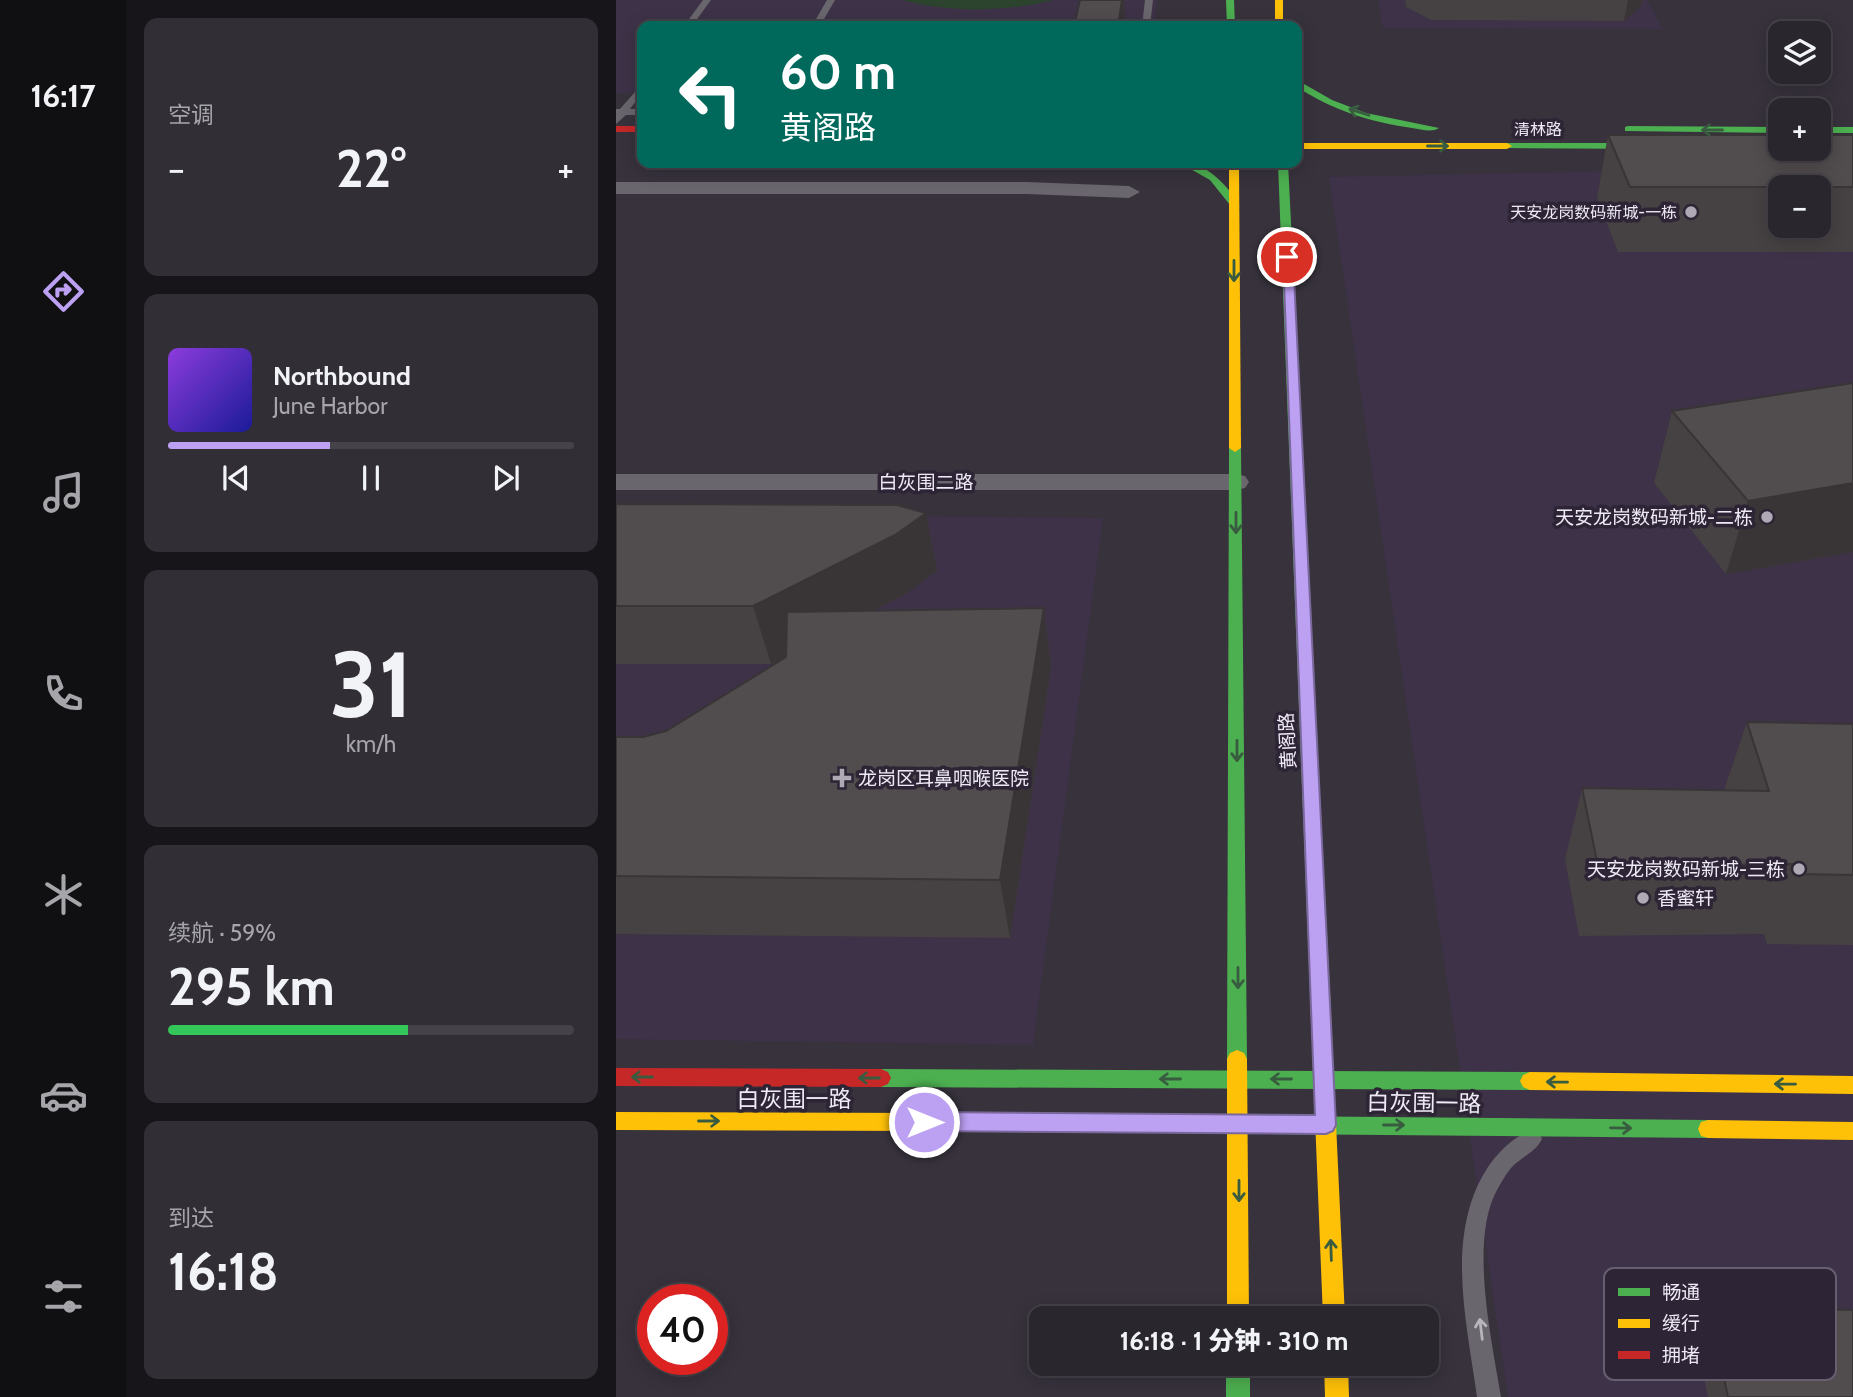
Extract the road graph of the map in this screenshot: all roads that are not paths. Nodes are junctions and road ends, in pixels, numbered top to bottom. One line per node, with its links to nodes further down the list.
1 (708, 0): 6 (lane)
2 (831, 0): 7 (lane)
3 (1149, 0): 8 (lane)
4 (1230, 0): 9 (main road)
5 (1279, 0): 10 (main road)
6 (692, 21)
7 (819, 21)
8 (1147, 21)
9 (1231, 21)
10 (1279, 21)
11 (1302, 86): 18 (main road, one-way to 11)
12 (637, 92): 13 (lane)
13 (620, 112): 14 (lane)
14 (616, 121)
15 (616, 129): 16 (main road)
16 (637, 129)
17 (1302, 129): 18 (main road, 清林路)
18 (1450, 129): 19 (main road, 清林路, one-way to 18)
19 (1768, 130)
20 (1831, 130): 21 (main road)
21 (1853, 130)
22 (616, 145): 23 (main road)
23 (637, 145)
24 (1302, 146): 25 (main road, 清林路)
25 (1412, 146): 26 (main road, 清林路, one-way to 26); 29 (main road)
26 (1768, 146)
27 (1831, 146): 28 (main road)
28 (1853, 146)
29 (1321, 162)
30 (1195, 168): 36 (main road)
31 (1234, 168): 36 (main road)
32 (1283, 168): 37 (main road, 黄阁路)
33 (1302, 173): 37 (main road)
34 (616, 188): 35 (street)
35 (1129, 192)
36 (1234, 203): 39 (main road, one-way to 39)
37 (1285, 203): 42 (main road, 黄阁路)
38 (616, 482): 39 (street, 白灰围二路)
39 (1235, 482): 41 (main road, one-way to 41)
40 (616, 1077): 41 (main road, 白灰围一路, one-way to 40)
41 (1238, 1079): 42 (main road, 白灰围一路, one-way to 41); 45 (main road)
42 (1324, 1080): 43 (main road, 白灰围一路, one-way to 42); 46 (main road, 黄阁路)
43 (1853, 1085)
44 (616, 1121): 45 (main road, 白灰围一路, one-way to 45)
45 (1238, 1123): 46 (main road, 白灰围一路); 49 (main road, one-way to 49)
46 (1326, 1125): 47 (main road, 白灰围一路, one-way to 47); 50 (main road, 黄阁路, one-way to 46)
47 (1555, 1127): 48 (main road, 白灰围一路, one-way to 48); 55 (lane, one-way to 47)
48 (1853, 1131)
49 (1238, 1306)
50 (1334, 1306)
51 (1238, 1376): 53 (main road)
52 (1336, 1376): 54 (main road)
53 (1238, 1397)
54 (1337, 1397)
55 (1489, 1397)

